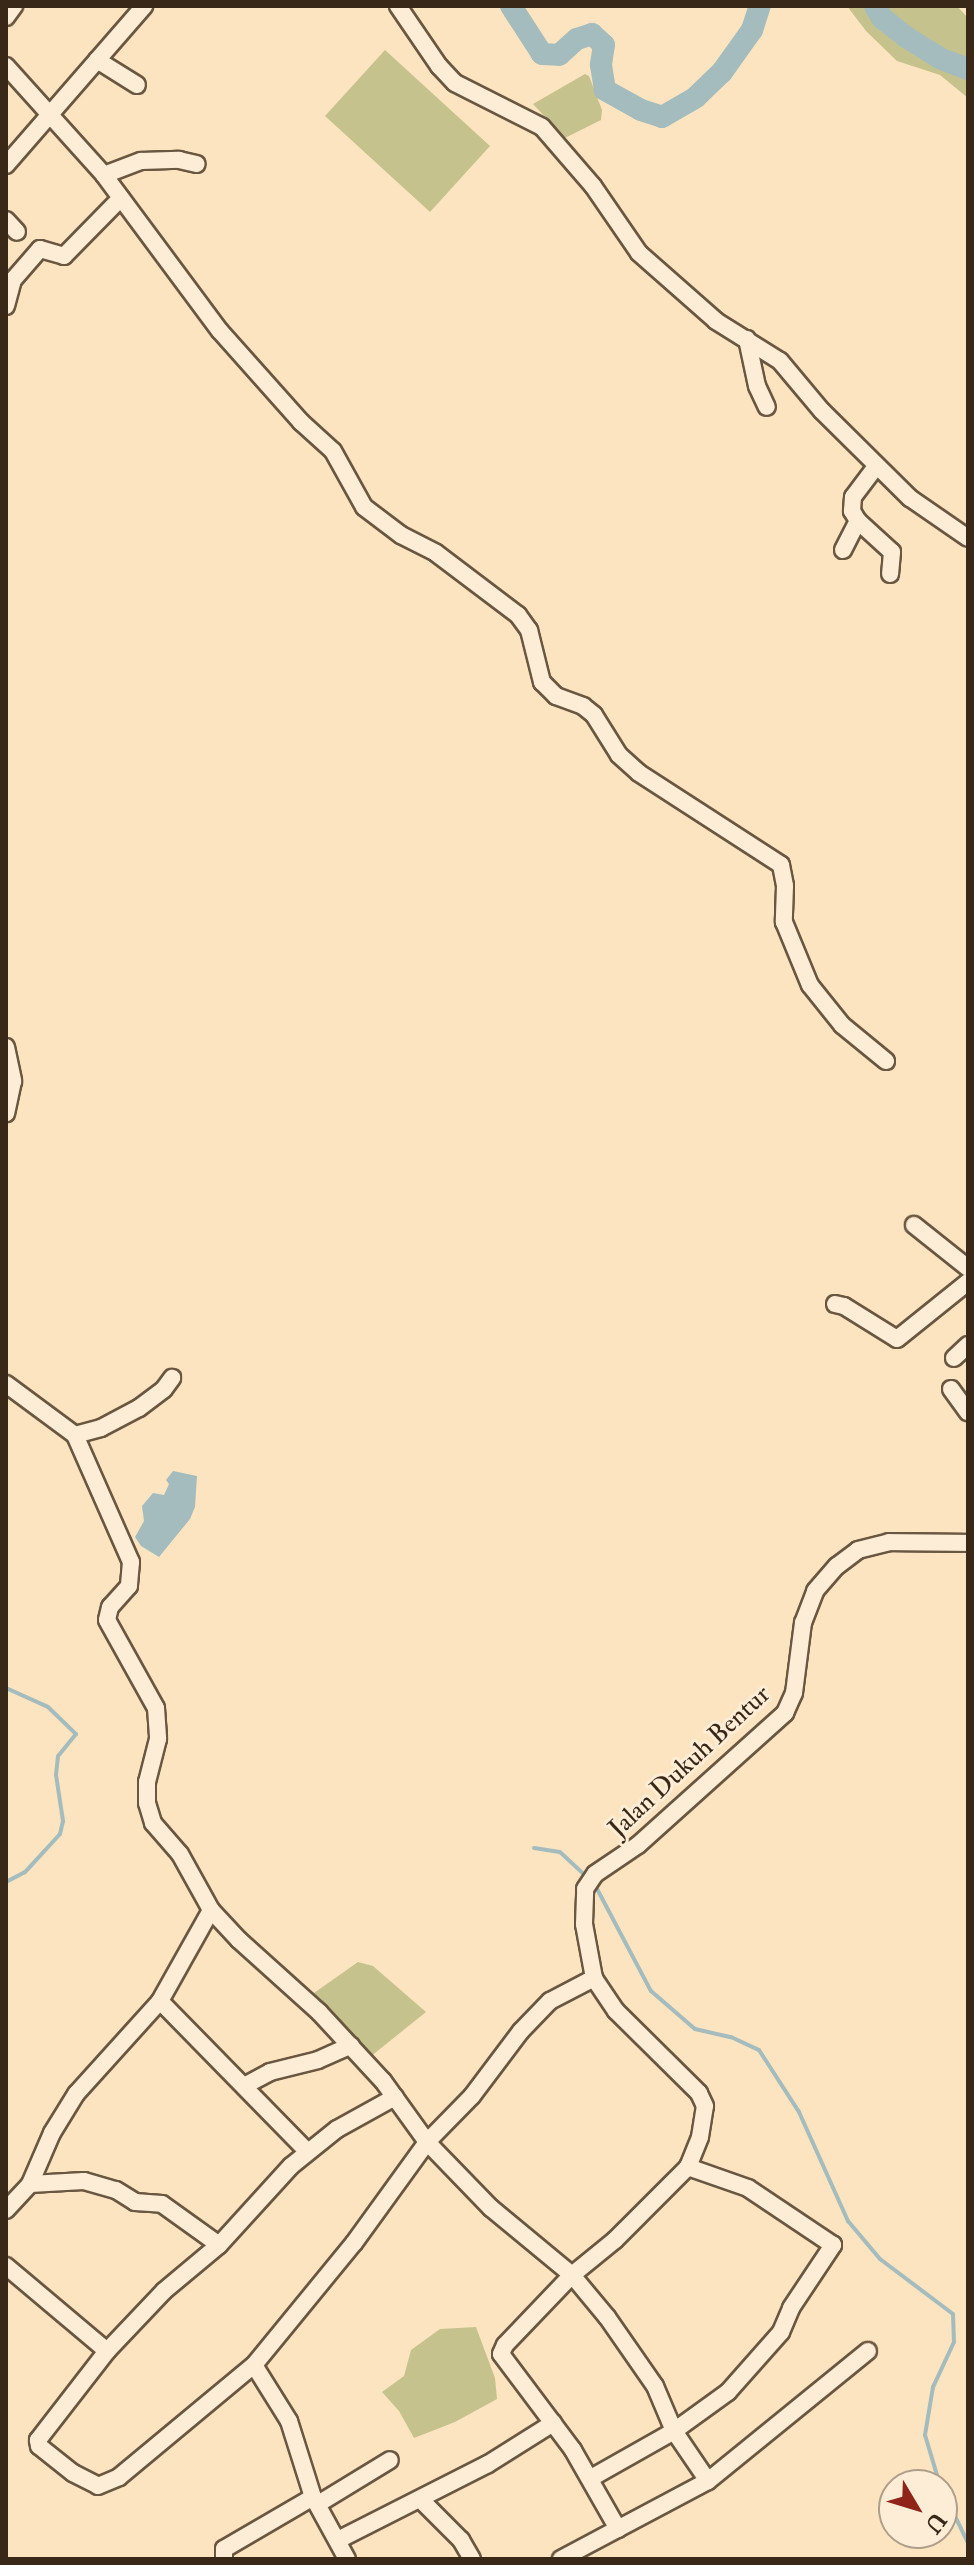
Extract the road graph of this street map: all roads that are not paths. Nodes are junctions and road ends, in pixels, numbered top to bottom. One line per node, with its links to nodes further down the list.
1 (14, 6): 4 (street)
2 (144, 6): 5 (street)
3 (398, 6): 14 (street)
4 (6, 17)
5 (97, 60): 7 (street); 8 (street)
6 (6, 66): 8 (street)
7 (137, 85)
8 (51, 113): 10 (street); 11 (street)
9 (197, 164): 11 (street)
10 (6, 165)
11 (104, 175): 12 (street)
12 (121, 198): 13 (street); 22 (street)
13 (6, 306)
14 (747, 339): 15 (street); 16 (street)
15 (767, 407)
16 (876, 466): 17 (street); 18 (street)
17 (858, 521): 19 (street); 20 (street)
18 (968, 538)
19 (843, 550)
20 (890, 574)
21 (6, 1047): 23 (street)
22 (886, 1061)
23 (6, 1113)
24 (914, 1225): 25 (street)
25 (968, 1268)
26 (968, 1282): 27 (street)
27 (835, 1304)
28 (968, 1345): 29 (street)
29 (954, 1358)
30 (172, 1378): 34 (street)
31 (6, 1384): 34 (street)
32 (951, 1389): 33 (street)
33 (968, 1412)
34 (75, 1435): 36 (street)
35 (968, 1543): 37 (street, Jalan Dukuh Bentur)
36 (211, 1910): 38 (street); 39 (street)
37 (594, 1978): 42 (street); 44 (street, Jalan Dukuh Bentur)
38 (160, 2001): 40 (street); 45 (street)
39 (351, 2045): 40 (street); 41 (street)
40 (244, 2086): 43 (street)
41 (395, 2097): 42 (street); 43 (street)
42 (427, 2142): 49 (street); 52 (street)
43 (308, 2152): 47 (street)
44 (688, 2167): 49 (street, Jalan Dukuh Bentur); 54 (street)
45 (30, 2184): 46 (street); 47 (street)
46 (6, 2210)
47 (219, 2245): 50 (street)
48 (6, 2266): 50 (street)
49 (572, 2275): 53 (street, Jalan Dukuh Bentur); 54 (street)
50 (107, 2351): 52 (street)
51 (868, 2351): 57 (street)
52 (254, 2365): 58 (street)
53 (553, 2423): 56 (street, Jalan Dukuh Bentur); 59 (street)
54 (674, 2431): 56 (street); 57 (street)
55 (390, 2460): 58 (street)
56 (591, 2478): 60 (street, Jalan Dukuh Bentur)
57 (708, 2481): 60 (street)
58 (315, 2500): 61 (street); 62 (street)
59 (421, 2500): 61 (street); 64 (street)
60 (618, 2529): 65 (street)
61 (338, 2540): 63 (street)
62 (224, 2559)
63 (347, 2559)
64 (472, 2559)
65 (561, 2559)

